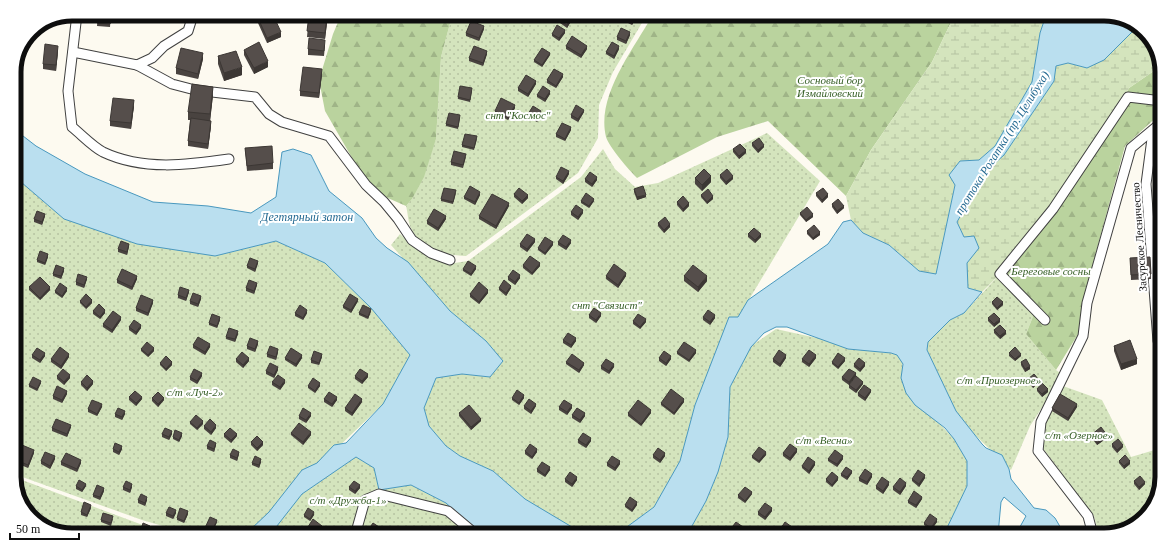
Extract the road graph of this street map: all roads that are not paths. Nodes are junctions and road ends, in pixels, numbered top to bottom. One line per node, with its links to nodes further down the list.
1 (76, 21): 3 (street)
2 (191, 21): 4 (street)
3 (73, 52): 4 (street); 7 (street)
4 (137, 65): 8 (street)
5 (1155, 100): 10 (street)
6 (1153, 131): 9 (street, Засурское Лесничество); 13 (street, Засурское Лесничество)
7 (230, 159)
8 (450, 260)
9 (1155, 302)
10 (1046, 320)
11 (357, 528): 12 (street)
12 (468, 528)
13 (1091, 528)

